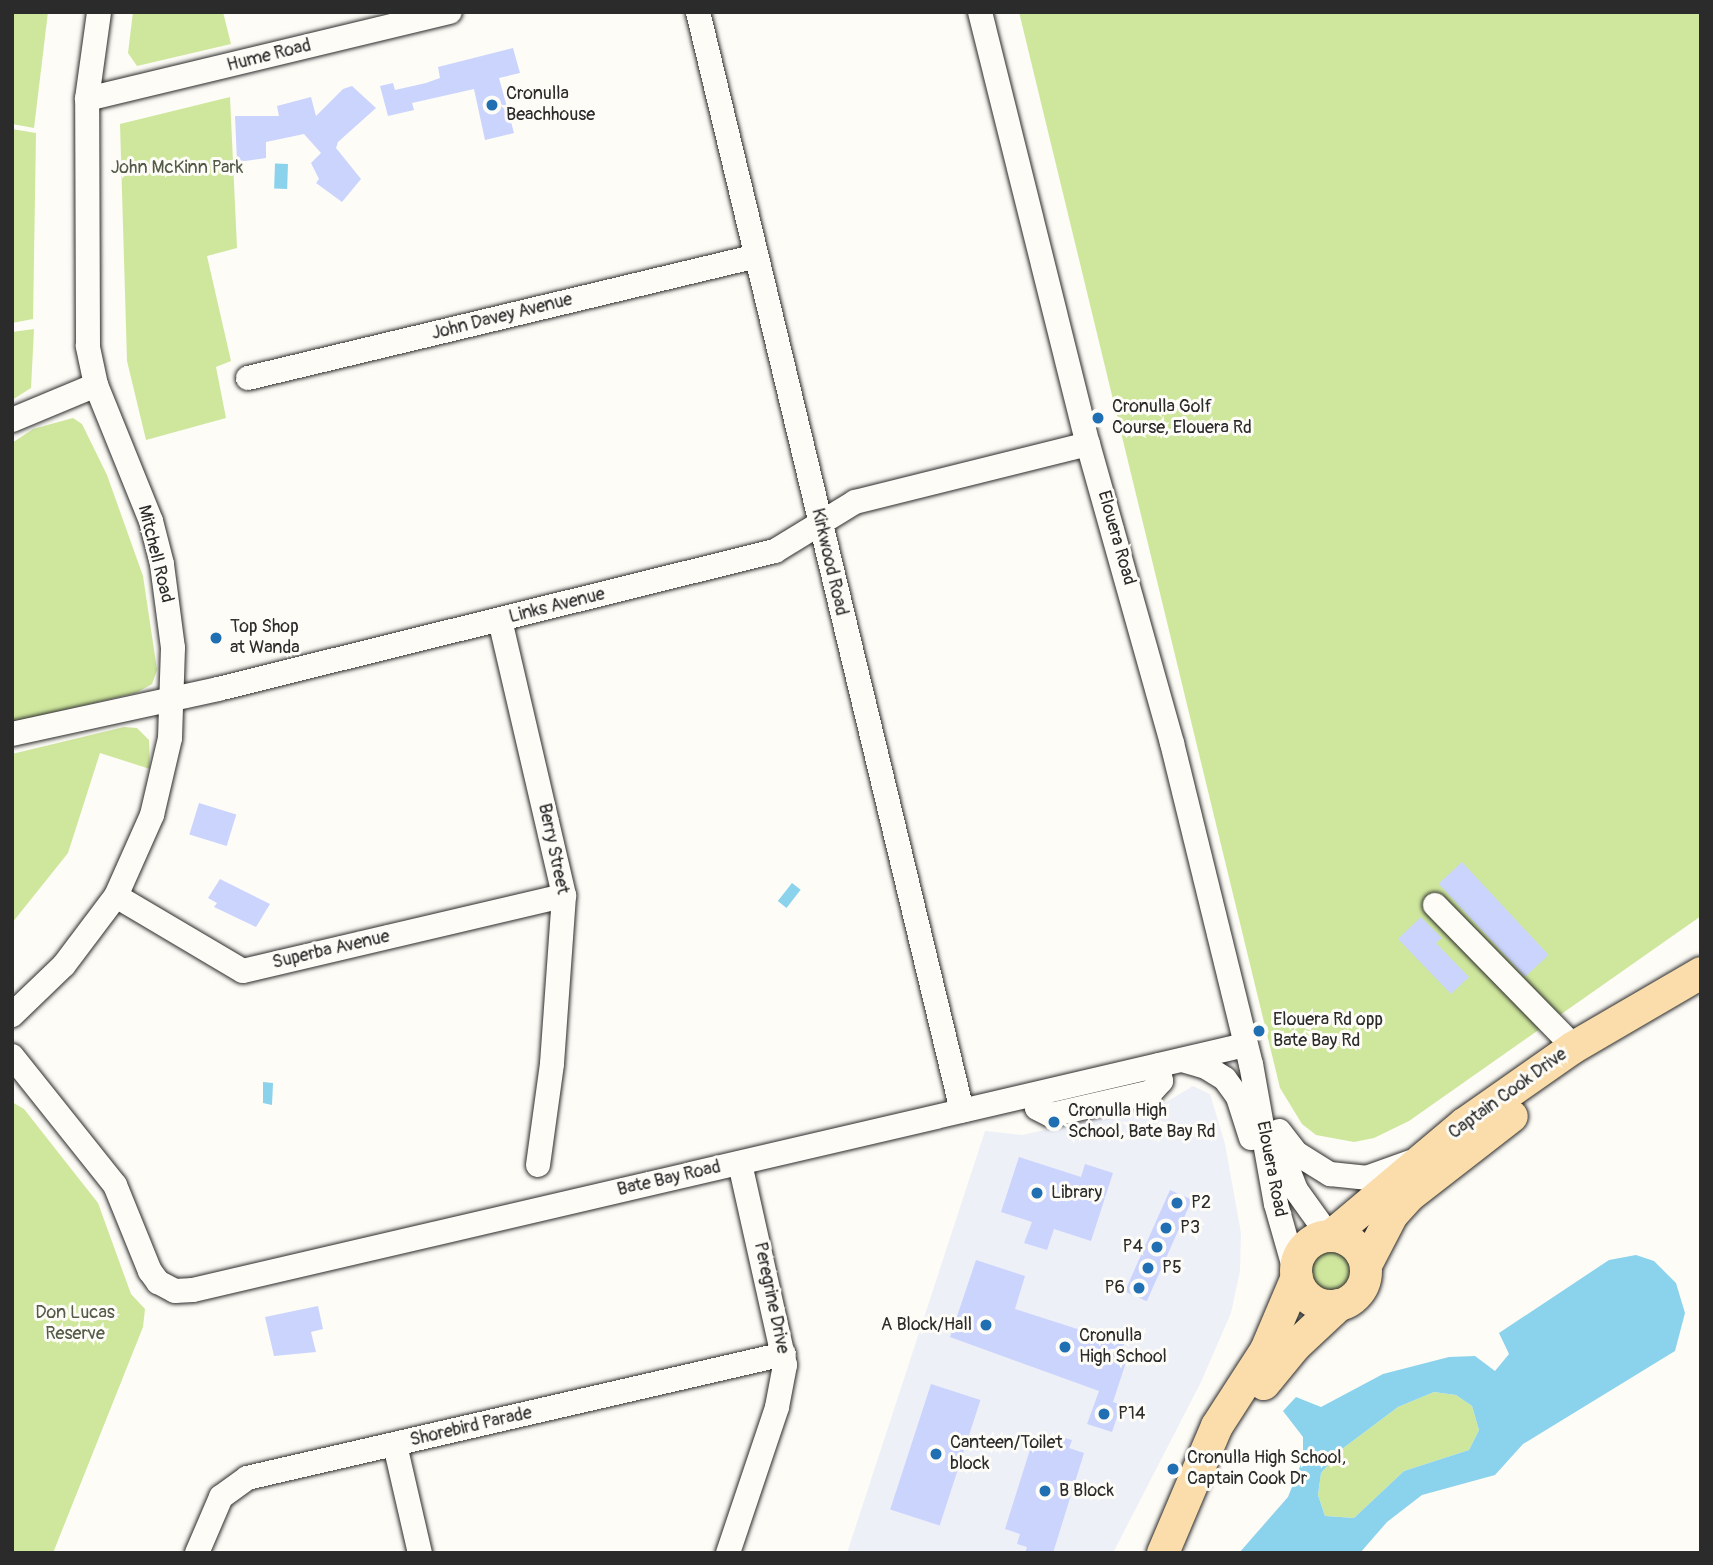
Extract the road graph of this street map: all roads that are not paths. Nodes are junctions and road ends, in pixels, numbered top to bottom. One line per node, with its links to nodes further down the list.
1 (99, 12): 5 (street, Mitchell Road)
2 (450, 12): 5 (street, Hume Road)
3 (698, 12): 6 (street, Kirkwood Road)
4 (980, 12): 10 (street, Elouera Road)
5 (87, 99): 8 (street, Mitchell Road)
6 (757, 256): 7 (street, John Davey Avenue); 11 (street, Kirkwood Road)
7 (247, 378)
8 (96, 385): 9 (street); 13 (street, Mitchell Road)
9 (12, 420)
10 (1088, 444): 11 (street, Links Avenue); 22 (street, Elouera Road)
11 (820, 524): 12 (street, Links Avenue); 25 (street, Kirkwood Road)
12 (500, 620): 13 (street, Links Avenue); 16 (street, Berry Street)
13 (173, 695): 14 (street, Links Avenue); 15 (street, Mitchell Road)
14 (12, 734)
15 (116, 896): 16 (street, Superba Avenue); 20 (street, Mitchell Road)
16 (564, 896): 29 (street, Berry Street)
17 (1434, 905): 21 (street)
18 (1701, 973): 21 (main road, Captain Cook Drive)
19 (1701, 993): 32 (main road, Captain Cook Drive)
20 (12, 1015)
21 (1574, 1047): 27 (main road, Captain Cook Drive)
22 (1248, 1054): 24 (street, Bate Bay Road); 26 (street, Elouera Road); 30 (street, Elouera Road)
23 (12, 1056): 28 (street, Bate Bay Road)
24 (1170, 1062): 25 (street, Bate Bay Road); 30 (street)
25 (962, 1111): 28 (street, Bate Bay Road)
26 (1270, 1115): 27 (street); 31 (street, Elouera Road)
27 (1426, 1154): 31 (main road, Captain Cook Drive)
28 (740, 1163): 35 (street, Peregrine Drive)
29 (538, 1165)
30 (1276, 1204): 33 (street, Elouera Road)
31 (1330, 1236): 32 (main road); 33 (main road)
32 (1366, 1265): 34 (main road)
33 (1296, 1275): 34 (main road); 37 (main road)
34 (1339, 1305): 37 (main road)
35 (784, 1354): 36 (street, Shorebird Parade); 40 (street, Peregrine Drive)
36 (394, 1445): 38 (street, Shorebird Parade); 39 (street)
37 (1203, 1462): 41 (main road)
38 (197, 1553)
39 (420, 1553)
40 (728, 1553)
41 (1163, 1553)

